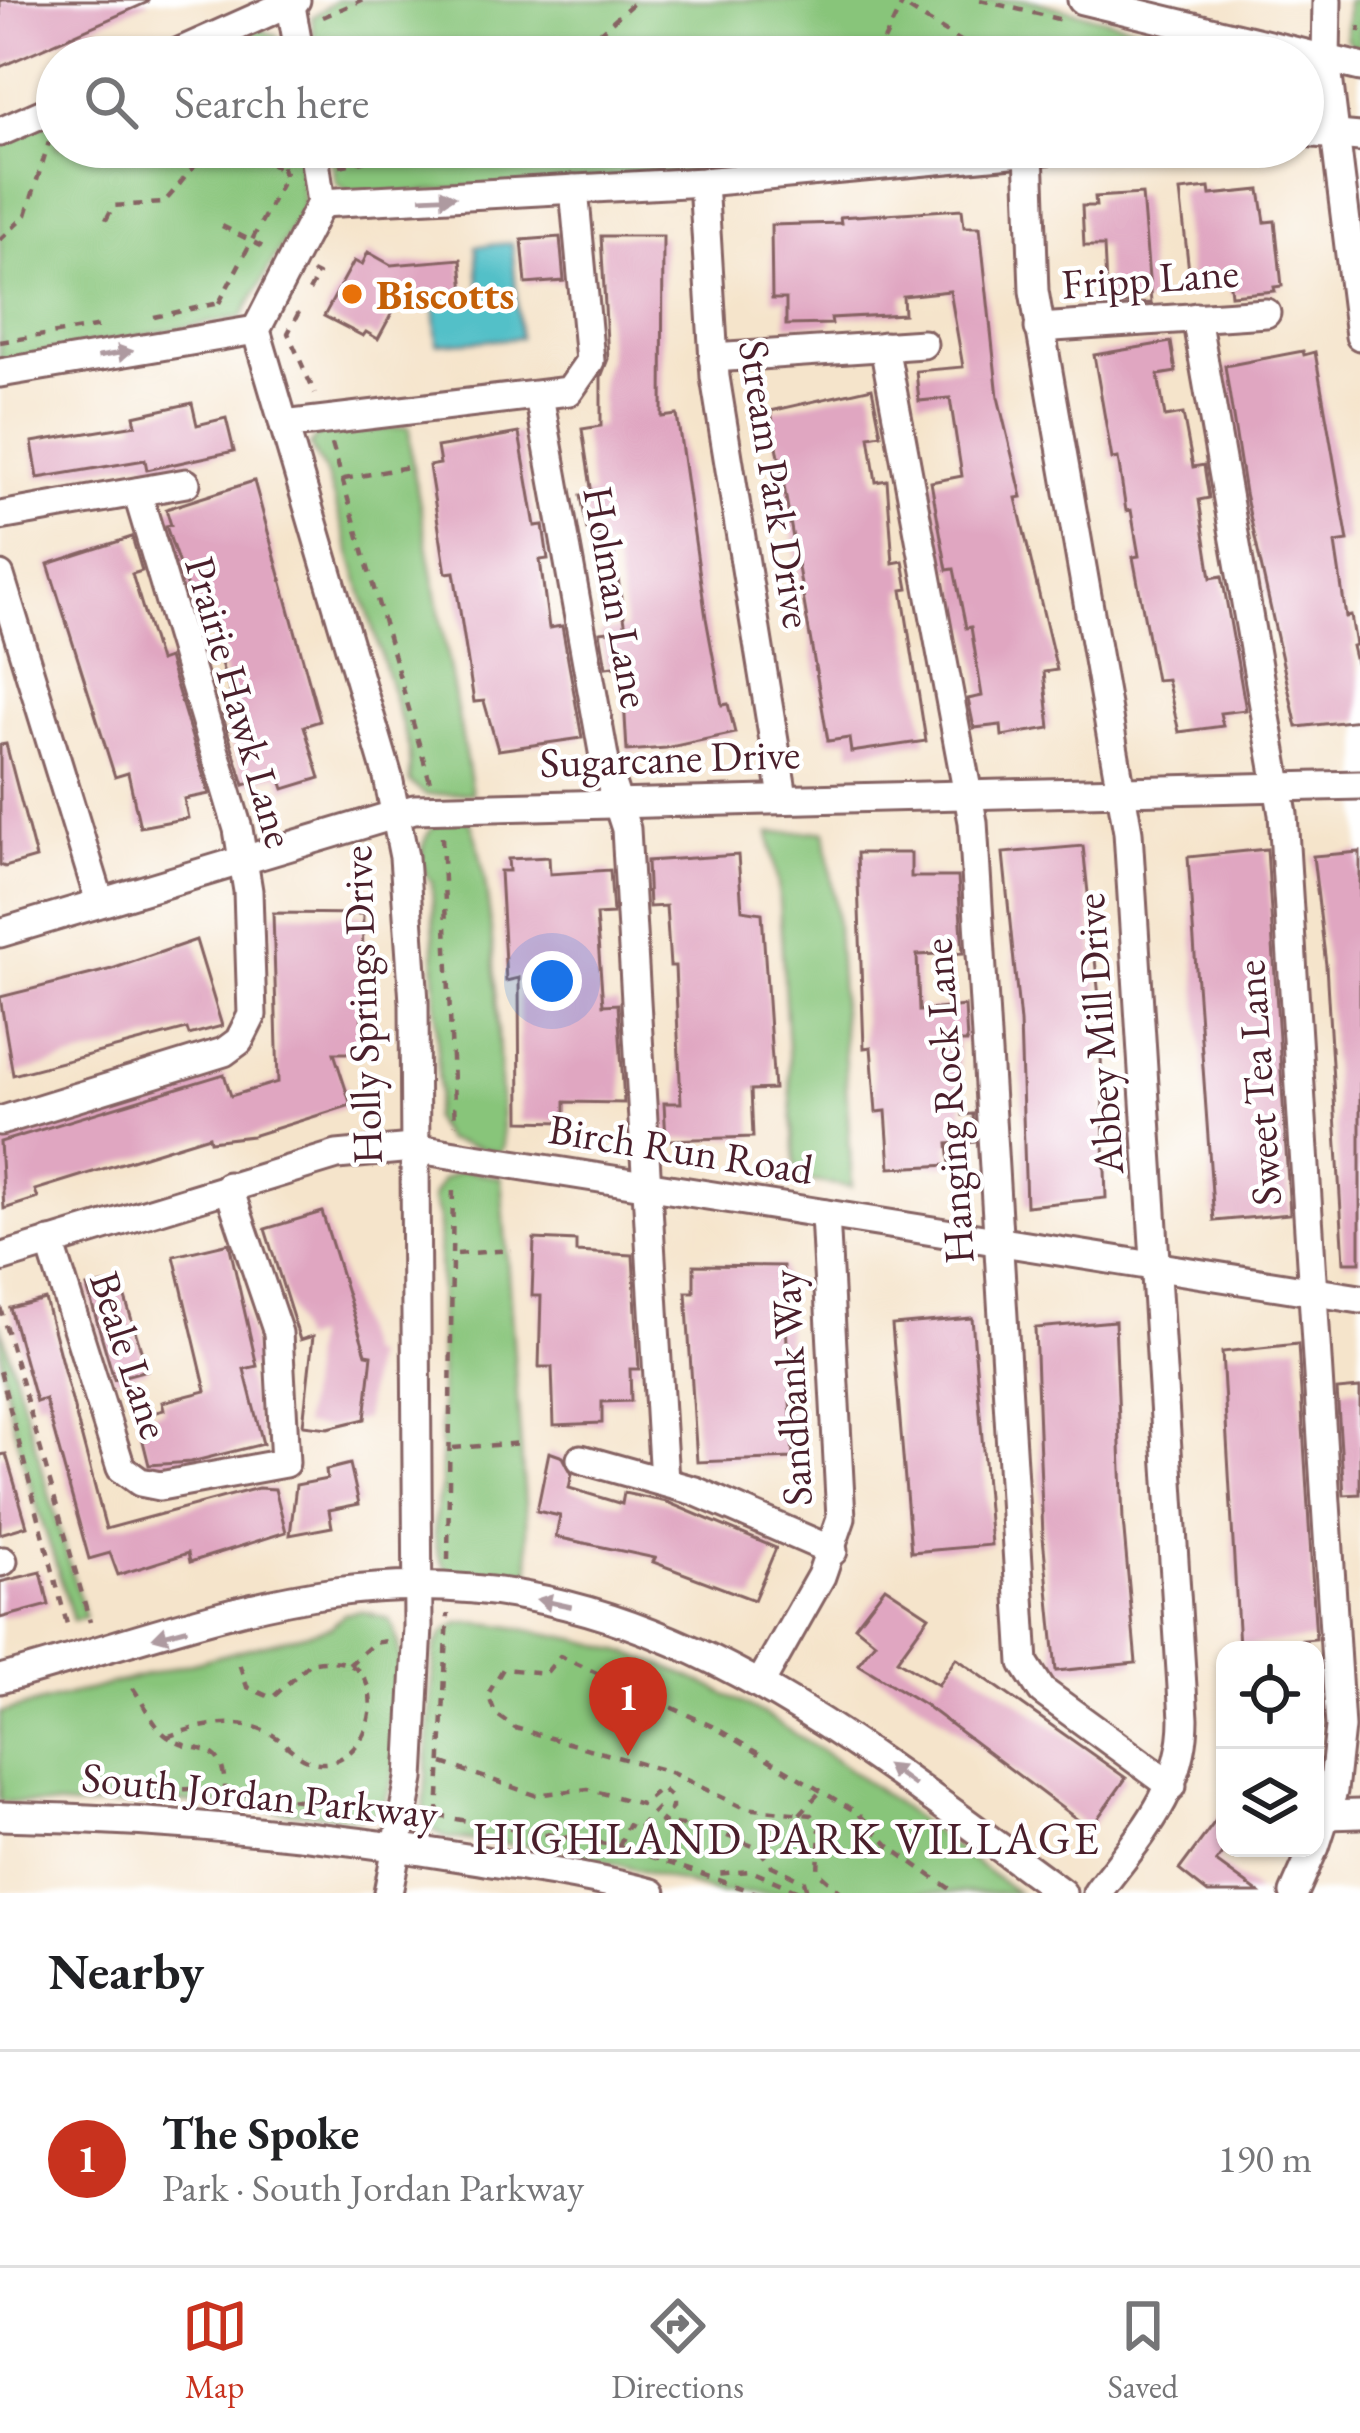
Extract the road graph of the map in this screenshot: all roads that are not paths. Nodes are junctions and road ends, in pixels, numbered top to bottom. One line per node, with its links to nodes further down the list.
1 (1082, 0): 6 (street)
2 (1327, 0): 7 (street)
3 (296, 6): 4 (street); 5 (street)
4 (221, 36)
5 (298, 36)
6 (1228, 36)
7 (1325, 60): 8 (street); 11 (street)
8 (1360, 67)
9 (36, 116): 10 (street)
10 (0, 132)
11 (1347, 135): 22 (street)
12 (316, 168): 17 (street)
13 (851, 168): 15 (street)
14 (1029, 168): 20 (street, Abbey Mill Drive)
15 (704, 182): 16 (street); 25 (street, Stream Park Drive)
16 (574, 189): 17 (street, one-way to 16); 27 (street)
17 (321, 203): 21 (street)
18 (1266, 313): 19 (street, Fripp Lane)
19 (1196, 317): 20 (street, Fripp Lane); 33 (street, Sweet Tea Lane)
20 (1039, 328): 35 (street, Abbey Mill Drive)
21 (256, 330): 26 (street, one-way to 21); 28 (street, Holly Springs Drive)
22 (1360, 334)
23 (923, 344): 24 (street)
24 (884, 346): 25 (street); 36 (street, Hanging Rock Lane)
25 (713, 358): 37 (street, Stream Park Drive)
26 (0, 373)
27 (539, 397): 28 (street); 38 (street, Holman Lane)
28 (284, 425): 39 (street, Holly Springs Drive)
29 (186, 483): 30 (street)
30 (137, 492): 31 (street); 40 (street, Prairie Hawk Lane)
31 (0, 516)
32 (0, 576): 41 (street)
33 (1278, 784): 34 (street, Sugarcane Drive); 35 (street, Sugarcane Drive); 52 (street, Sweet Tea Lane)
34 (1360, 785)
35 (1120, 788): 36 (street, Sugarcane Drive); 51 (street, Abbey Mill Drive)
36 (966, 792): 37 (street, Sugarcane Drive); 49 (street, Hanging Rock Lane)
37 (783, 797): 38 (street, Sugarcane Drive)
38 (616, 801): 39 (street, Sugarcane Drive); 46 (street, Holman Lane)
39 (395, 814): 40 (street, Sugarcane Drive); 44 (street, Holly Springs Drive)
40 (243, 859): 41 (street, Sugarcane Drive); 43 (street, Prairie Hawk Lane)
41 (100, 902): 42 (street, Sugarcane Drive)
42 (0, 933)
43 (0, 1121)
44 (412, 1148): 45 (street, Birch Run Road); 46 (street, Birch Run Road); 57 (street, Holly Springs Drive)
45 (229, 1186): 48 (street, Birch Run Road); 48 (street, Beale Lane)
46 (646, 1188): 47 (street, Birch Run Road); 55 (street, Holman Lane)
47 (825, 1214): 49 (street, Birch Run Road); 56 (street, Sandbank Way)
48 (50, 1242): 50 (street, Birch Run Road)
49 (999, 1242): 51 (street, Birch Run Road); 60 (street, Hanging Rock Lane)
50 (0, 1258)
51 (1157, 1267): 52 (street, Birch Run Road); 60 (street, Abbey Mill Drive)
52 (1313, 1291): 53 (street, Birch Run Road); 62 (street, Sweet Tea Lane)
53 (1360, 1299)
54 (581, 1459): 55 (street)
55 (664, 1481): 56 (street)
56 (833, 1550): 59 (street, Sandbank Way)
57 (418, 1587): 58 (street, one-way to 58); 59 (street, one-way to 57); 65 (street, Holly Springs Drive)
58 (0, 1679)
59 (761, 1682): 69 (street, one-way to 59)
60 (1172, 1786): 70 (street, Abbey Mill Drive)
61 (1360, 1814): 62 (street)
62 (1327, 1815): 64 (street, Sweet Tea Lane)
63 (0, 1816): 65 (street, South Jordan Parkway)
64 (1324, 1823)
65 (396, 1846): 67 (street, Holly Springs Drive); 68 (street, South Jordan Parkway)
66 (1311, 1857): 71 (street, Sweet Tea Lane)
67 (388, 1893)
68 (652, 1893)
69 (1062, 1893)
70 (1096, 1893)
71 (1294, 1893)

